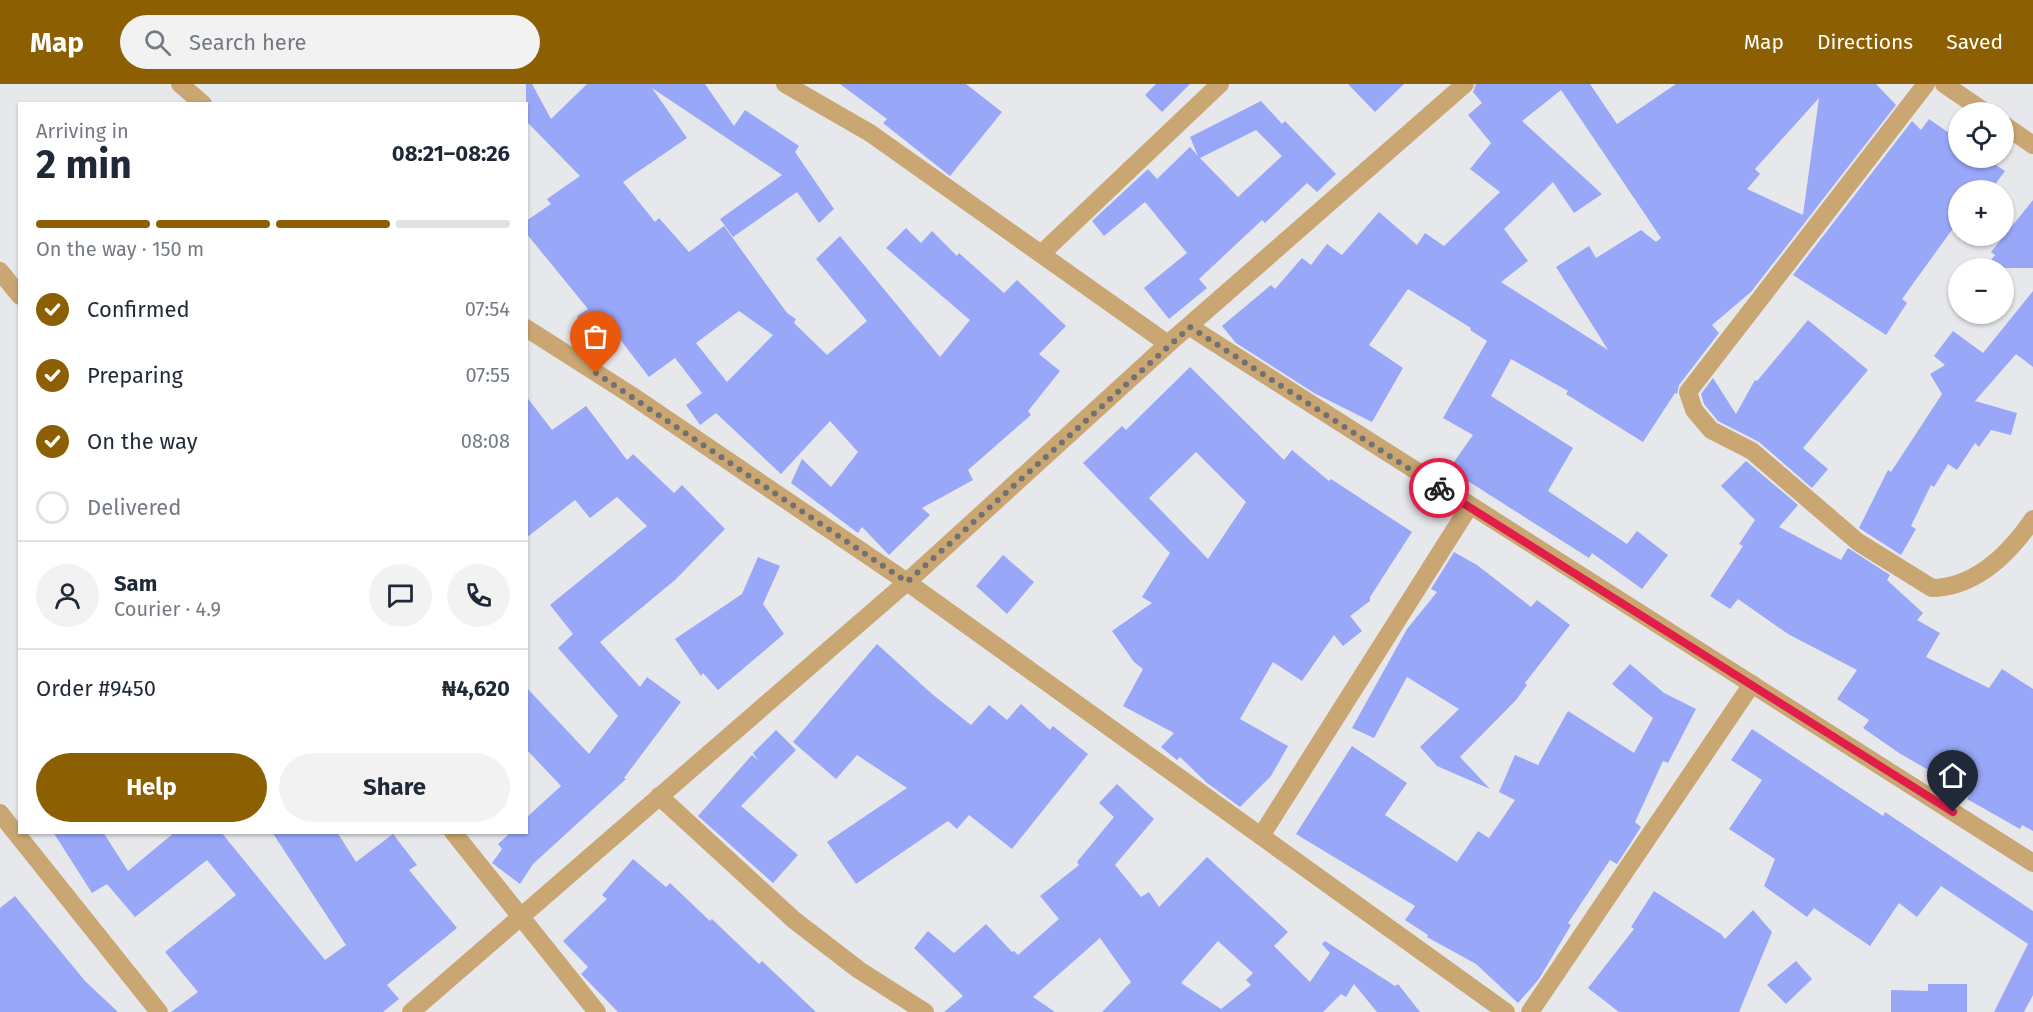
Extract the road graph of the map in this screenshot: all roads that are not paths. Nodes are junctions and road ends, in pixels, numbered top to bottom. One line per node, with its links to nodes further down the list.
1 (180, 84): 7 (street)
2 (784, 84): 11 (street)
3 (1220, 84): 11 (street)
4 (1465, 84): 14 (street)
5 (1926, 84): 18 (street)
6 (1944, 84): 8 (street)
7 (201, 102)
8 (1970, 102)
9 (2014, 132): 10 (street)
10 (2033, 145)
11 (1041, 254): 16 (street)
12 (0, 271): 13 (street)
13 (18, 294)
14 (1190, 327): 16 (street); 17 (street)
15 (528, 329): 19 (street)
16 (1168, 344): 19 (street)
17 (1468, 507): 20 (street); 24 (street)
18 (2033, 519)
19 (907, 582): 21 (street); 24 (street)
20 (1752, 684): 25 (street); 32 (street)
21 (659, 796): 26 (street); 30 (street)
22 (0, 813): 27 (street)
23 (455, 834): 26 (street)
24 (1261, 836): 31 (street)
25 (2033, 864)
26 (520, 916): 28 (street); 29 (street)
27 (159, 1012)
28 (411, 1012)
29 (597, 1012)
30 (925, 1012)
31 (1506, 1012)
32 (1530, 1012)

